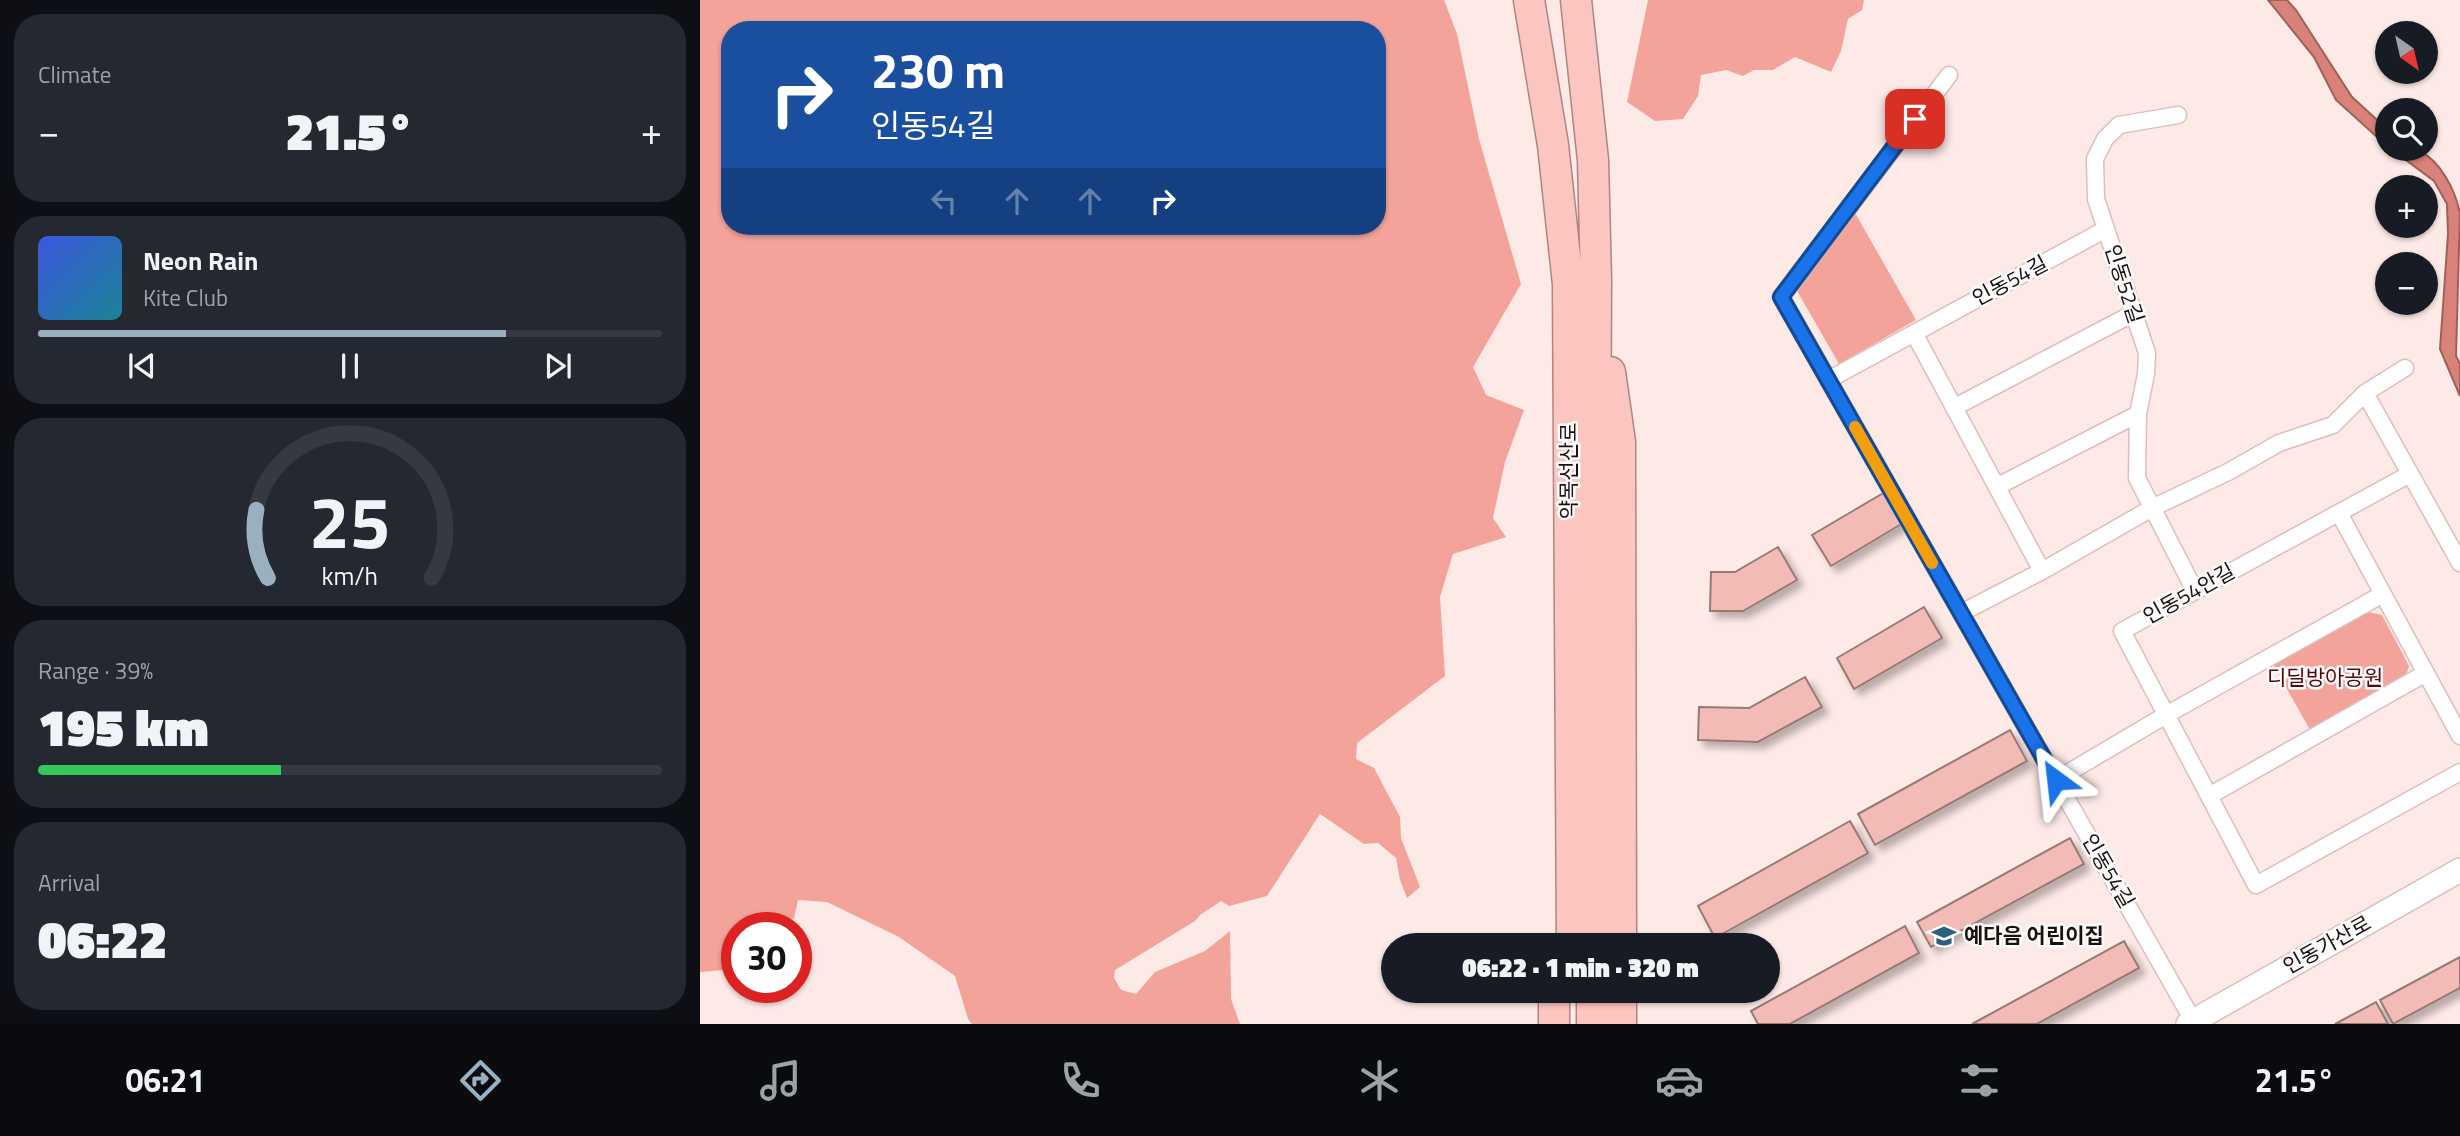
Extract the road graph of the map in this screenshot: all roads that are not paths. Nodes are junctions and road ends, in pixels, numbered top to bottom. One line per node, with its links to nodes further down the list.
1 (1529, 0): 6 (highway, 약목선산로)
2 (1576, 0): 6 (highway, 약목선산로)
3 (1949, 75): 10 (street, 인동54길)
4 (2178, 115): 5 (street, 인동52길)
5 (2106, 229): 7 (street, 인동52길); 8 (street, 인동54길)
6 (1582, 282): 30 (highway); 31 (highway, 약목선산로); 32 (highway, 약목선산로); 33 (highway)
7 (2134, 313): 12 (street); 13 (street, 인동52길)
8 (1914, 333): 10 (street, 인동54길); 12 (street)
9 (2405, 368): 11 (street)
10 (1828, 380): 22 (street, 인동54길)
11 (2365, 393): 14 (street); 16 (street)
12 (1955, 407): 15 (street)
13 (2138, 414): 15 (street); 16 (street, 인동52길)
14 (2410, 474): 17 (street, 인동54안길); 18 (street)
15 (1998, 486): 19 (street)
16 (2152, 508): 19 (street); 20 (street)
17 (2339, 513): 20 (street, 인동54안길); 21 (street)
18 (2460, 563)
19 (2042, 571): 22 (street)
20 (2195, 591): 24 (street, 인동54안길)
21 (2383, 594): 23 (street); 24 (street)
22 (1961, 613): 27 (street, 인동54길)
23 (2426, 673): 25 (street); 28 (street)
24 (2166, 715): 27 (street); 28 (street, 인동54안길)
25 (2460, 736)
26 (2460, 772): 28 (street, 인동54안길)
27 (2056, 780): 38 (street, 인동54길)
28 (2209, 796)
29 (2460, 870): 38 (main road, 인동가산로)
30 (1554, 933)
31 (1572, 933)
32 (1593, 933)
33 (1621, 933)
34 (1554, 1003): 39 (highway)
35 (1572, 1003): 40 (highway)
36 (1592, 1003): 41 (highway)
37 (1621, 1003): 42 (highway)
38 (2192, 1023)
39 (1554, 1024)
40 (1572, 1024)
41 (1592, 1024)
42 (1621, 1024)

